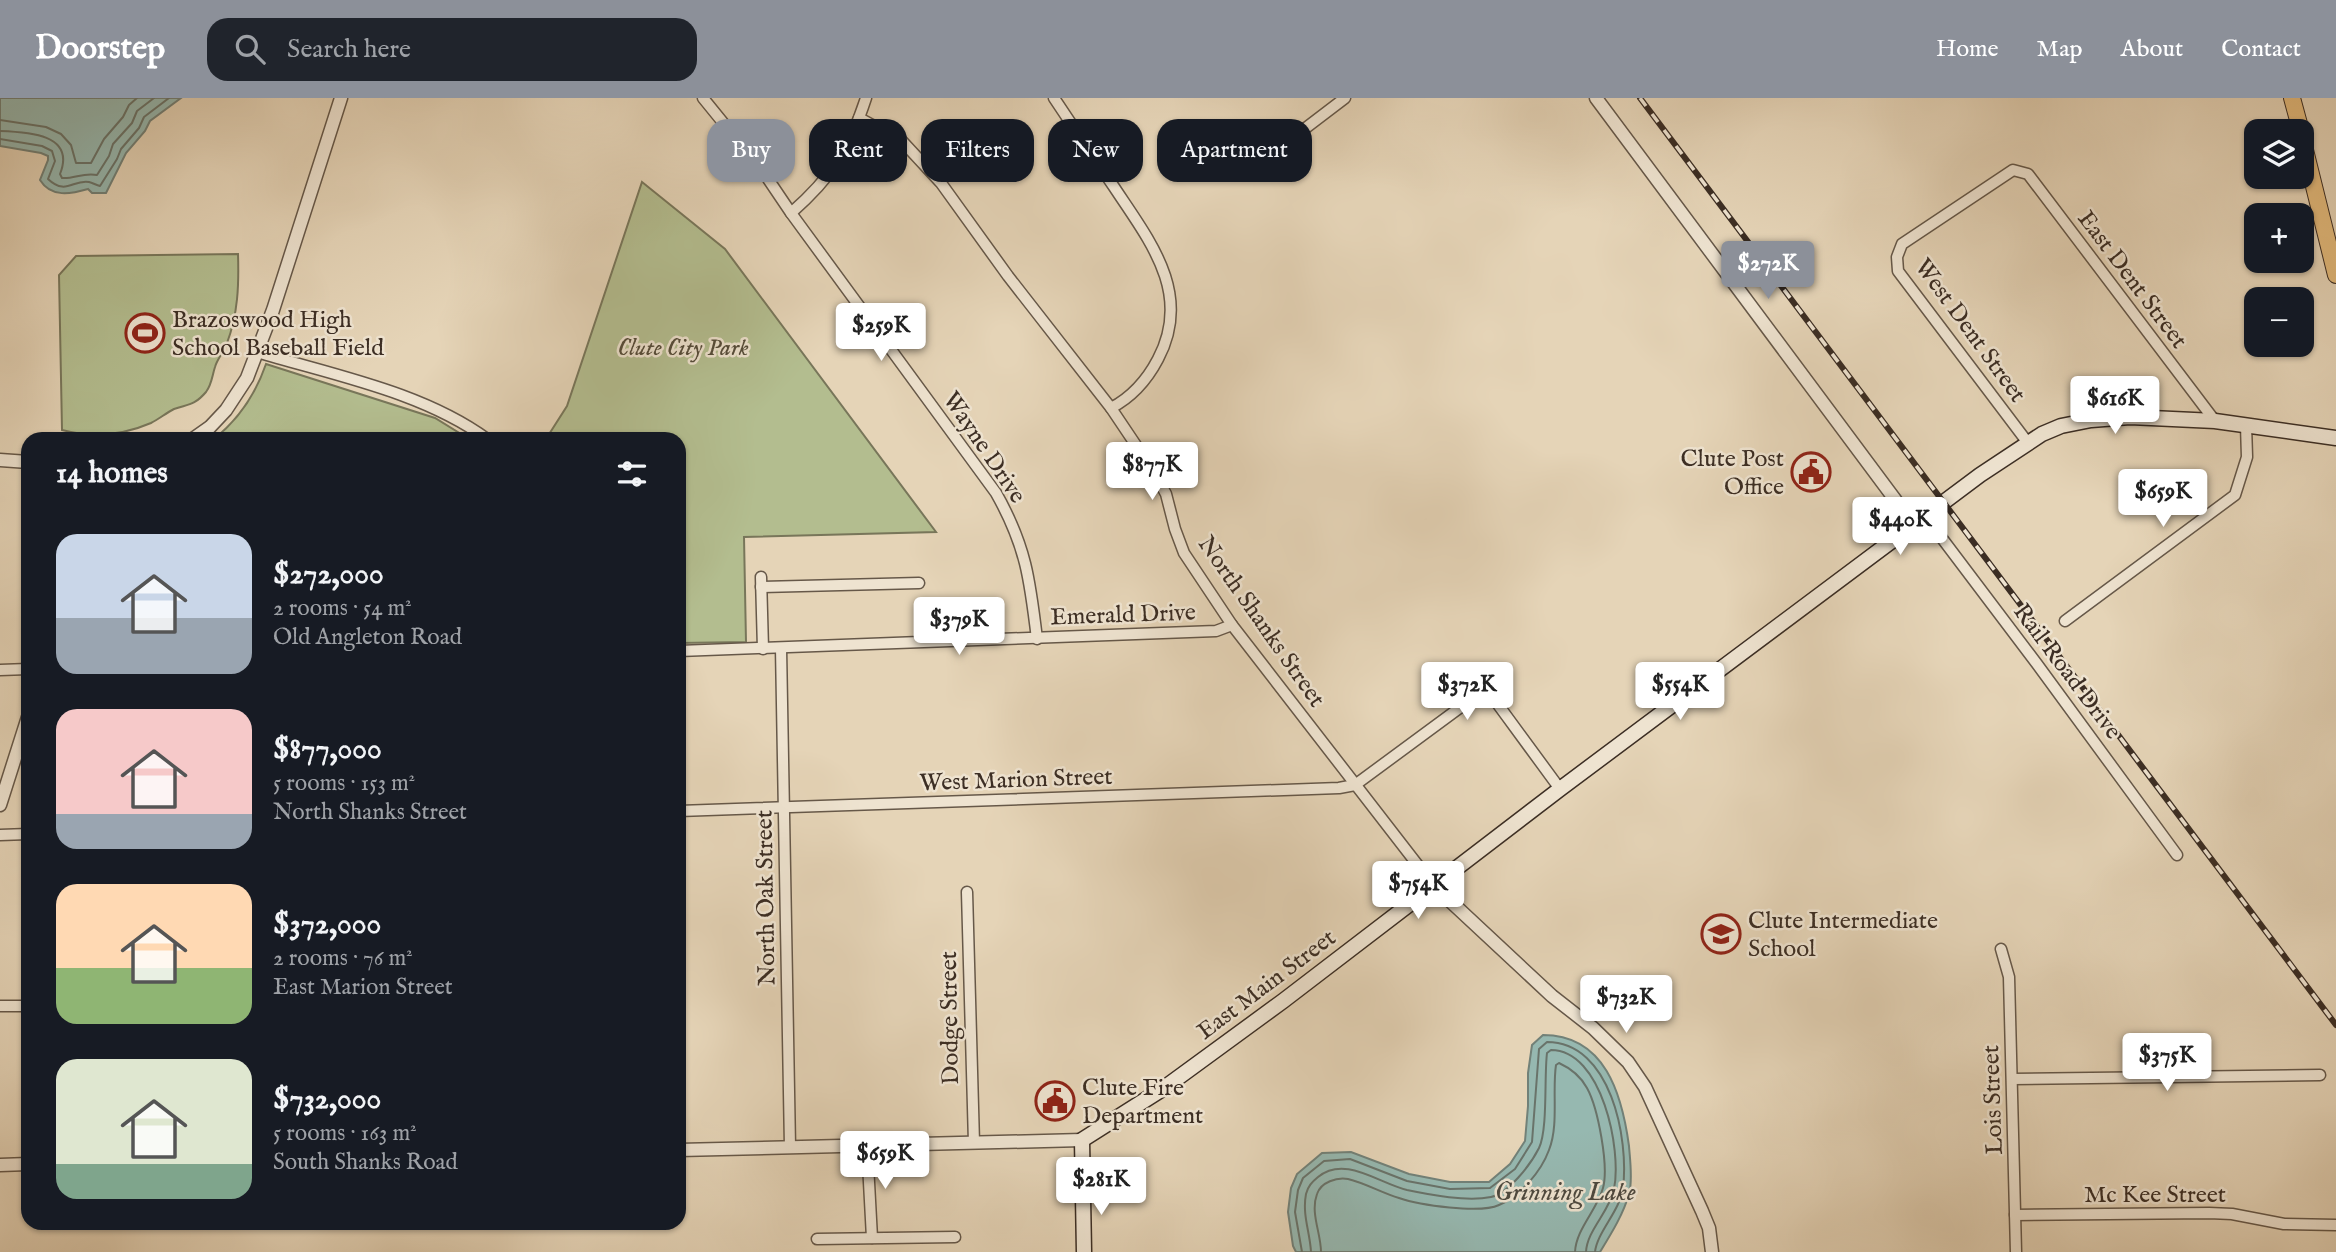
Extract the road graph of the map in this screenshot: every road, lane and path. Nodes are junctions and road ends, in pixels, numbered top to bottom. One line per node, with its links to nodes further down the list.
1 (341, 98): 15 (street)
2 (703, 98): 13 (street, Wayne Drive)
3 (866, 98): 8 (street)
4 (1054, 98): 16 (street)
5 (1345, 98): 10 (street)
6 (1596, 98): 25 (street)
7 (2292, 98): 9 (main road)
8 (859, 118): 13 (street); 16 (street, North Shanks Street)
9 (2297, 119)
10 (1312, 123)
11 (2012, 170): 17 (street, East Dent Street); 22 (street, West Dent Street)
12 (2314, 186): 14 (main road)
13 (791, 213): 29 (street, Wayne Drive)
14 (2336, 275)
15 (257, 352): 19 (street); 20 (street)
16 (1111, 408): 28 (street, North Shanks Street)
17 (2215, 421): 18 (main road, East Main Street); 22 (main road, East Main Street)
18 (2246, 425): 21 (main road, East Main Street); 27 (street)
19 (203, 432)
20 (477, 432)
21 (2336, 438)
22 (2028, 443): 25 (main road, East Main Street)
23 (0, 460): 24 (street)
24 (21, 462)
25 (1914, 525): 37 (main road, East Main Street); 43 (street, Rail Road Drive)
26 (919, 583): 31 (street)
27 (2065, 621)
28 (1232, 625): 29 (street, Emerald Drive); 36 (street, North Shanks Street)
29 (1037, 639): 30 (street, Emerald Drive)
30 (781, 648): 31 (street, Emerald Drive); 39 (street, North Oak Street)
31 (763, 649): 32 (street, Emerald Drive)
32 (686, 651)
33 (21, 669): 34 (street)
34 (0, 670)
35 (21, 739): 38 (street)
36 (1354, 785): 37 (street); 39 (street, West Marion Street); 44 (street, North Shanks Street)
37 (1560, 789): 44 (main road, East Main Street)
38 (0, 805)
39 (785, 808): 40 (street, West Marion Street); 54 (street, North Oak Street)
40 (686, 811)
41 (21, 834): 42 (street)
42 (0, 835)
43 (2177, 855)
44 (1433, 886): 51 (main road, East Main Street); 64 (street)
45 (967, 892): 52 (street, Dodge Street)
46 (2001, 948): 50 (street, Lois Street)
47 (0, 1006): 48 (street)
48 (21, 1006)
49 (2320, 1075): 50 (street)
50 (2012, 1079): 58 (street, Lois Street)
51 (1082, 1140): 52 (street); 63 (main road)
52 (974, 1143): 53 (street)
53 (867, 1146): 54 (street); 61 (street)
54 (790, 1147): 55 (street)
55 (686, 1150)
56 (21, 1164): 57 (street)
57 (0, 1165)
58 (2015, 1215): 59 (street, Mc Kee Street); 65 (street, Lois Street)
59 (2336, 1224)
60 (956, 1237): 61 (street)
61 (872, 1238): 62 (street)
62 (817, 1239)
63 (1084, 1252)
64 (1712, 1252)
65 (2016, 1252)

